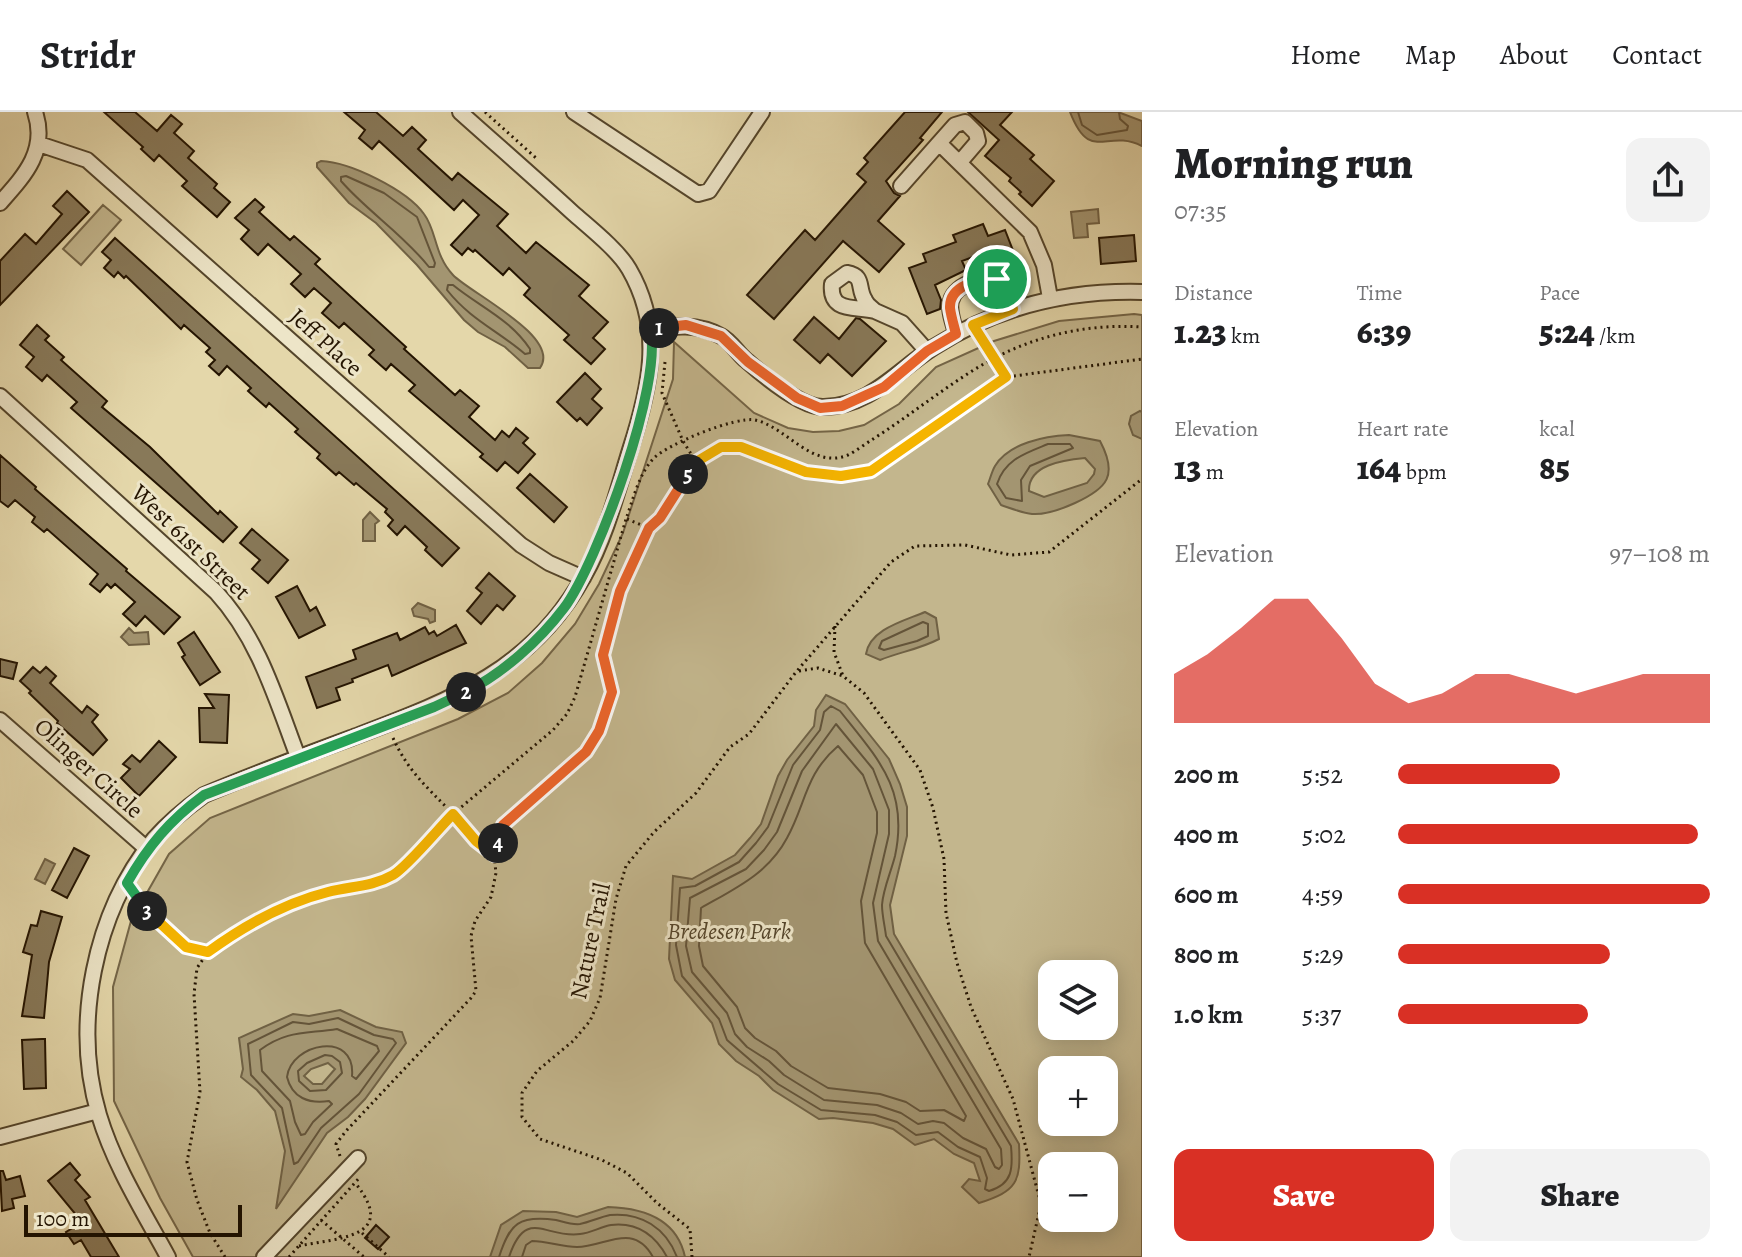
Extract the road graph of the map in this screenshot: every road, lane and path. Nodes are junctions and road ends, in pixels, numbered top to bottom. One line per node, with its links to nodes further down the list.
1 (35, 112): 6 (street)
2 (460, 112): 16 (street)
3 (574, 112): 4 (street)
4 (762, 112)
5 (939, 143): 7 (street); 7 (street); 8 (street)
6 (39, 144): 9 (street); 29 (street, Jeff Place)
7 (964, 166): 11 (street)
8 (901, 186)
9 (0, 203)
10 (1142, 292): 11 (street)
11 (1050, 298): 12 (street)
12 (1013, 309): 14 (street); 17 (street)
13 (875, 311): 18 (street)
14 (973, 325): 17 (street); 21 (path)
15 (1142, 327): 21 (path)
16 (650, 329): 18 (street); 29 (street)
17 (956, 334): 18 (street)
18 (927, 351)
19 (665, 354): 24 (path)
20 (1142, 359): 22 (path)
21 (995, 360): 22 (path); 24 (path)
22 (1006, 377): 25 (path)
23 (0, 396): 36 (street, West 61st Street)
24 (683, 441): 25 (path); 27 (path)
25 (696, 462): 28 (path)
26 (1142, 479): 31 (path, Nature Trail)
27 (624, 517): 28 (path); 30 (path)
28 (649, 528): 39 (path)
29 (590, 578): 30 (path); 36 (street)
30 (608, 583): 37 (path)
31 (835, 626): 32 (path, Nature Trail); 33 (path)
32 (796, 672): 33 (path); 58 (path, Nature Trail)
33 (843, 676): 59 (path)
34 (0, 720): 38 (street, Olinger Circle)
35 (393, 737): 37 (path)
36 (298, 757): 38 (street)
37 (453, 814): 39 (path); 41 (path)
38 (147, 849): 40 (street)
39 (494, 855): 44 (path)
40 (127, 883): 41 (path); 42 (street)
41 (208, 952): 53 (path)
42 (98, 1111): 43 (street); 52 (street)
43 (0, 1137)
44 (351, 1159): 47 (street)
45 (361, 1179): 46 (path)
46 (356, 1184): 48 (path); 49 (path)
47 (309, 1210): 48 (path); 54 (street)
48 (322, 1221): 50 (path); 51 (path)
49 (362, 1233): 50 (path); 57 (path)
50 (340, 1237): 51 (path); 56 (path)
51 (299, 1246): 55 (path)
52 (168, 1257)
53 (225, 1257)
54 (264, 1257)
55 (289, 1257)
56 (364, 1257)
57 (389, 1257)
58 (692, 1257)
59 (1029, 1257)

